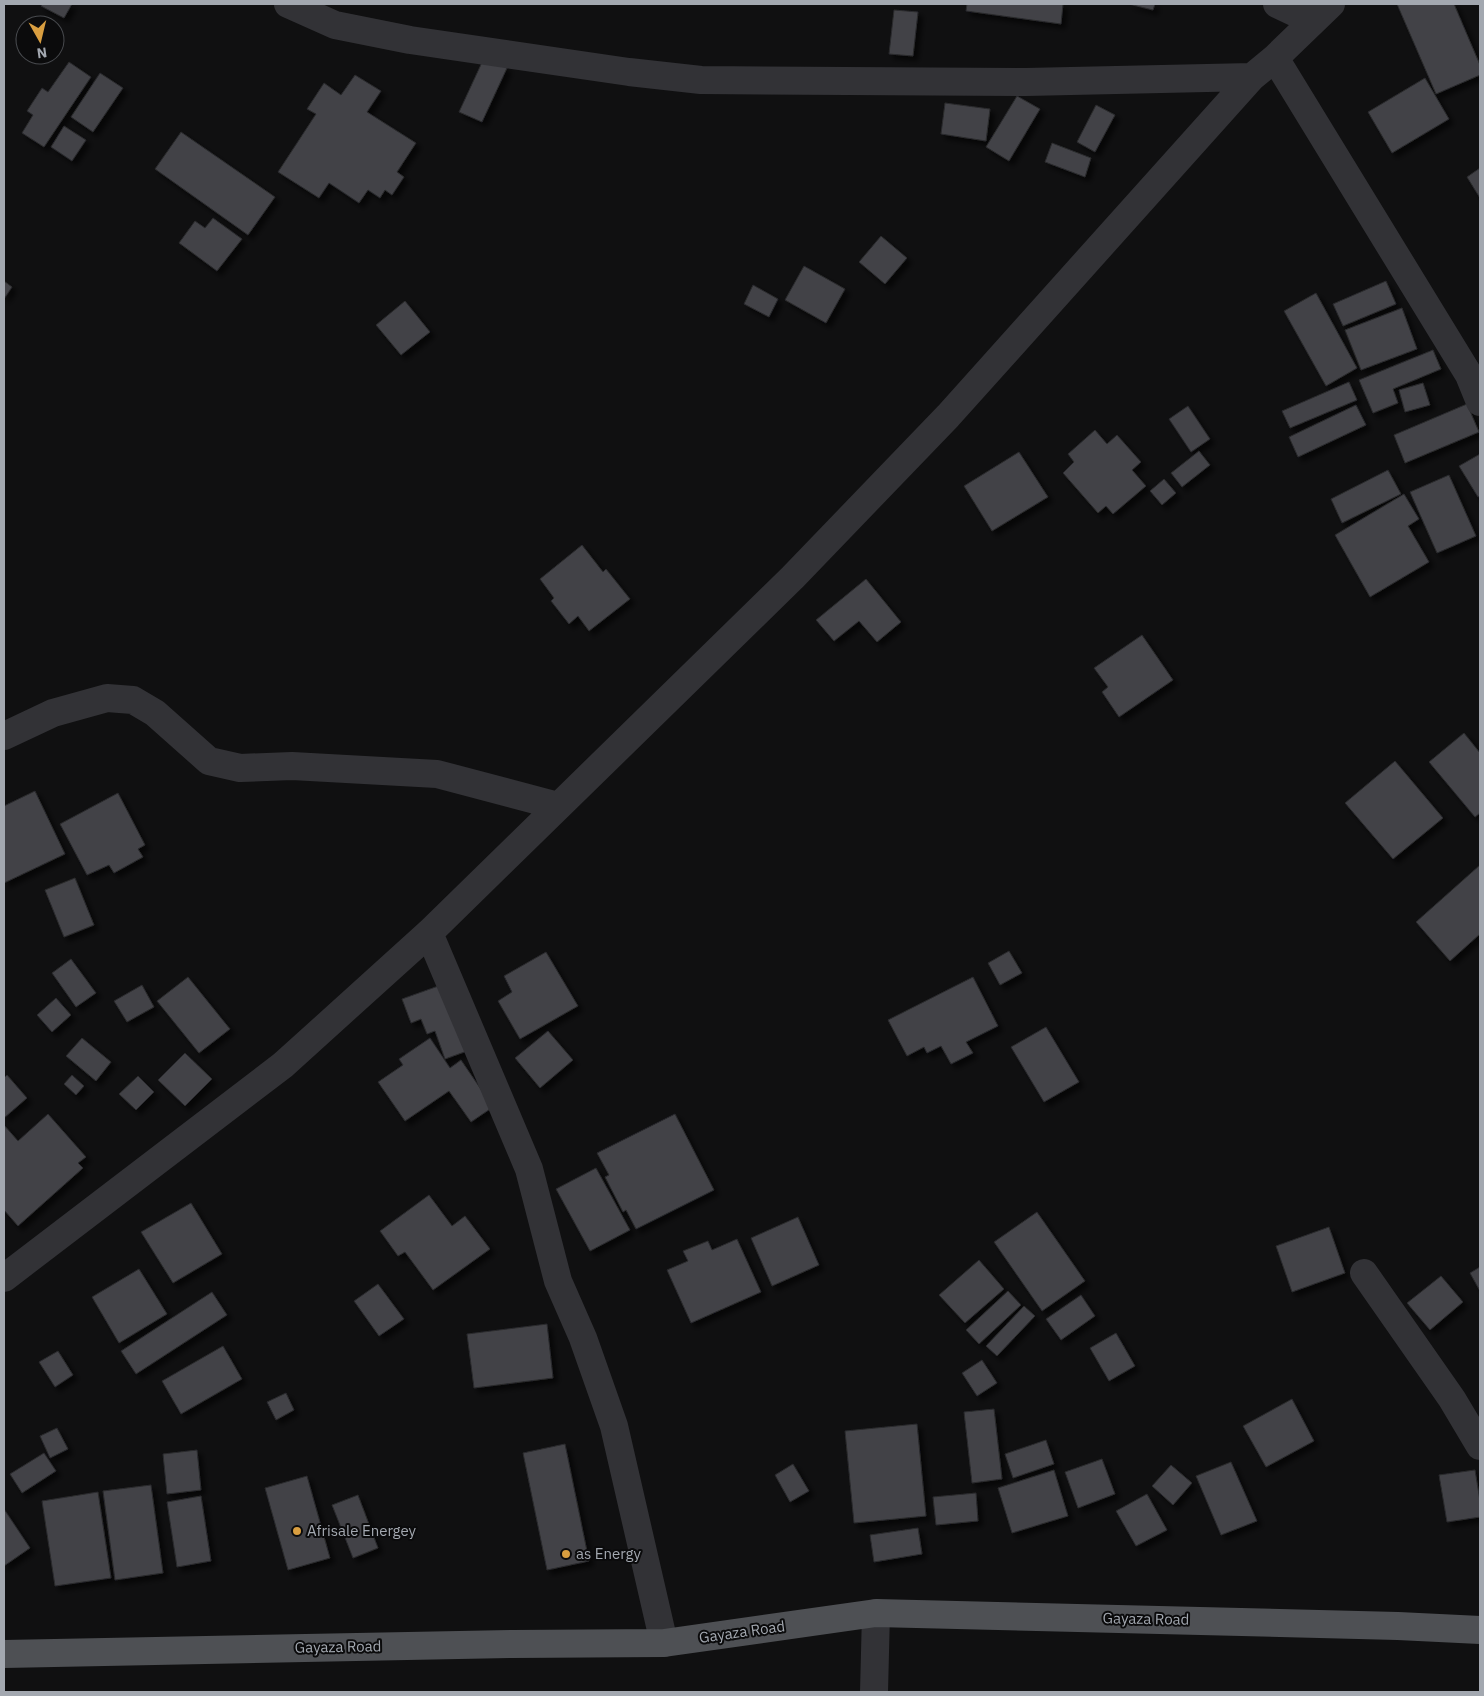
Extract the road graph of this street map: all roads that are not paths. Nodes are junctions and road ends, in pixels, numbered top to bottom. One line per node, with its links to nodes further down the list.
1 (288, 4): 5 (street)
2 (1278, 4): 3 (street)
3 (1322, 12): 4 (street)
4 (1275, 58): 5 (street); 6 (street)
5 (1252, 77): 8 (street)
6 (1480, 402)
7 (4, 736): 8 (street)
8 (558, 806): 9 (street)
9 (428, 933): 11 (street); 15 (street)
10 (1364, 1273): 12 (street)
11 (4, 1278)
12 (1480, 1446)
13 (876, 1613): 14 (main road, Gayaza Road); 15 (main road, Gayaza Road); 17 (street)
14 (1480, 1630)
15 (664, 1643): 16 (main road, Gayaza Road)
16 (4, 1654)
17 (874, 1692)

